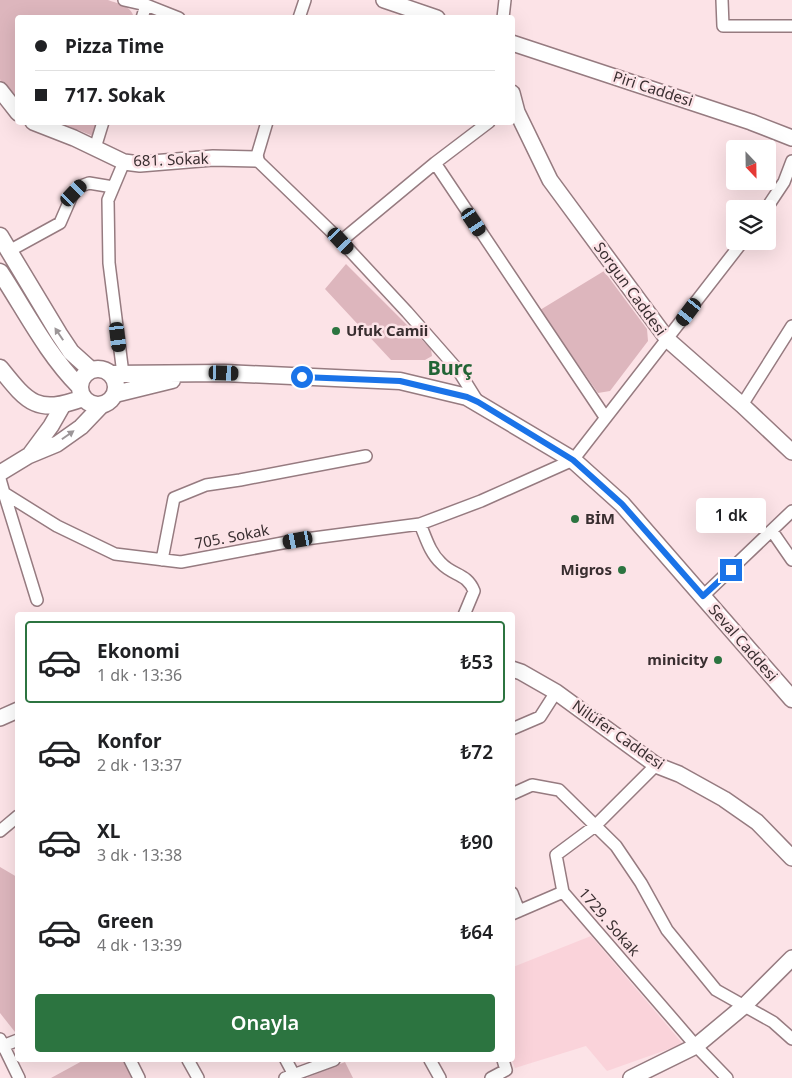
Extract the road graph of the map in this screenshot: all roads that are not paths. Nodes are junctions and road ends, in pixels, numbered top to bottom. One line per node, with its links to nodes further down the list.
1 (124, 0): 7 (street)
2 (305, 0): 10 (street)
3 (384, 0): 6 (street)
4 (505, 0): 12 (street)
5 (722, 0): 13 (street)
6 (403, 3): 11 (street)
7 (146, 5): 8 (street); 9 (street)
8 (143, 15)
9 (171, 15)
10 (300, 15)
11 (430, 15)
12 (503, 15)
13 (792, 26)
14 (515, 44): 22 (street, Piri Caddesi)
15 (0, 90): 16 (street)
16 (15, 109)
17 (515, 113): 36 (street, Sorgun Caddesi)
18 (41, 125): 23 (street, 681. Sokak)
19 (102, 125): 23 (street)
20 (266, 125): 24 (street)
21 (485, 125): 27 (street)
22 (792, 138)
23 (95, 148): 26 (street, 681. Sokak)
24 (256, 159): 26 (street, 681. Sokak); 31 (street)
25 (792, 161): 29 (street)
26 (124, 162): 28 (street)
27 (435, 163): 31 (street); 47 (street)
28 (113, 187): 33 (street); 40 (street)
29 (772, 200)
30 (0, 236): 33 (main road)
31 (341, 241): 43 (street)
32 (736, 250): 36 (street)
33 (9, 251): 38 (main road, one-way to 33)
34 (0, 272): 41 (main road)
35 (792, 326): 45 (street)
36 (668, 340): 45 (street, Sorgun Caddesi); 47 (street)
37 (0, 367): 46 (main road)
38 (91, 370): 40 (main road, Seval Caddesi); 41 (main road)
39 (198, 373): 40 (main road, Seval Caddesi); 42 (main road, Seval Caddesi); 43 (main road, Seval Caddesi)
40 (117, 374): 42 (main road)
41 (81, 392): 44 (main road); 46 (main road)
42 (115, 394): 44 (main road, Seval Caddesi)
43 (478, 402): 51 (main road, Seval Caddesi)
44 (102, 405): 49 (street, one-way to 44)
45 (742, 405): 48 (street, Sorgun Caddesi)
46 (56, 406): 49 (street)
47 (605, 418): 51 (street)
48 (792, 452)
49 (28, 456): 52 (street)
50 (366, 456): 58 (street)
51 (573, 460): 56 (street, 705. Sokak); 60 (main road, Seval Caddesi)
52 (0, 473)
53 (0, 479): 54 (street)
54 (4, 493): 58 (street, 705. Sokak); 61 (street)
55 (792, 511): 57 (street)
56 (420, 524): 58 (street, 705. Sokak); 62 (street)
57 (772, 531): 59 (street); 60 (street)
58 (162, 560)
59 (792, 560)
60 (703, 596): 65 (main road, Seval Caddesi)
61 (37, 600)
62 (465, 612)
63 (515, 670): 64 (street, Nilüfer Caddesi)
64 (556, 692): 68 (street); 69 (street, Nilüfer Caddesi)
65 (792, 700)
66 (15, 711): 67 (street)
67 (0, 718)
68 (515, 728)
69 (656, 765): 72 (street, 1729. Sokak); 74 (street, Nilüfer Caddesi)
70 (515, 793): 72 (street)
71 (15, 818): 73 (street)
72 (595, 826): 75 (street, 1729. Sokak); 78 (street)
73 (0, 831)
74 (792, 858)
75 (563, 892): 76 (street); 82 (street, 1729. Sokak)
76 (516, 912)
77 (792, 958): 78 (street)
78 (744, 1006): 79 (street); 82 (street)
79 (792, 1039)
80 (15, 1041): 81 (street)
81 (1, 1044): 90 (street)
82 (696, 1046): 95 (street); 96 (street, 1729. Sokak)
83 (131, 1062): 91 (street)
84 (189, 1062): 92 (street)
85 (286, 1062): 89 (street)
86 (328, 1062): 89 (street)
87 (431, 1062): 93 (street)
88 (504, 1065): 94 (street)
89 (289, 1076)
90 (19, 1078)
91 (139, 1078)
92 (198, 1078)
93 (440, 1078)
94 (491, 1078)
95 (630, 1078)
96 (727, 1078)

